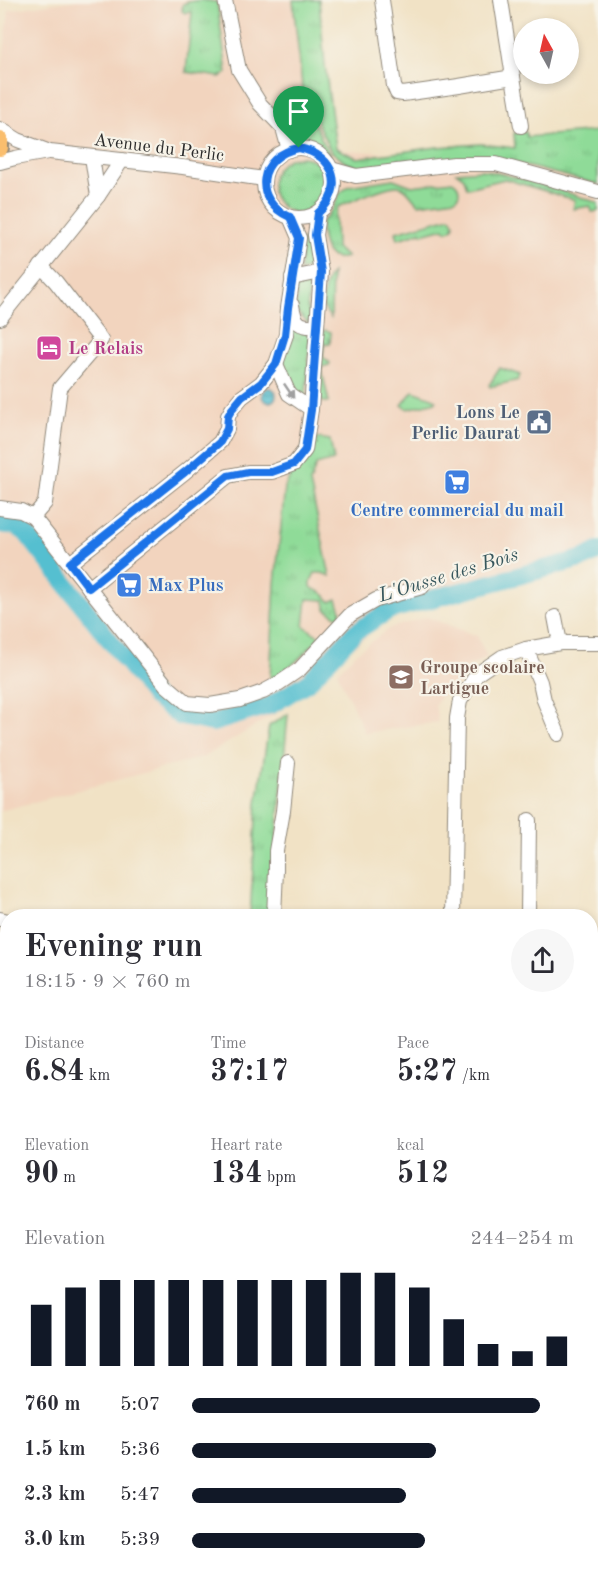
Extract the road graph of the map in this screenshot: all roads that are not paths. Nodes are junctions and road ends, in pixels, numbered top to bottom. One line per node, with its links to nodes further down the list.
1 (225, 0): 10 (street)
2 (382, 0): 4 (street)
3 (501, 0): 4 (street)
4 (513, 77)
5 (514, 84): 6 (street)
6 (521, 126)
7 (0, 129): 11 (street, Avenue du Perlic)
8 (0, 140): 9 (main road)
9 (0, 148)
10 (289, 150): 15 (street); 17 (street)
11 (50, 152): 12 (street, Avenue du Perlic); 14 (street, Avenue du Perlic)
12 (92, 157): 13 (street, Avenue du Perlic); 20 (street)
13 (122, 160): 17 (street, Avenue du Perlic); 20 (street)
14 (0, 162)
15 (331, 169): 16 (street); 18 (street)
16 (356, 176): 18 (street); 19 (street)
17 (264, 179): 22 (street)
18 (333, 190): 21 (street)
19 (598, 192)
20 (98, 196): 23 (street)
21 (318, 213): 22 (street); 24 (street)
22 (290, 217): 25 (street)
23 (41, 266): 26 (street); 31 (street)
24 (321, 272): 25 (street); 27 (street)
25 (291, 285): 27 (street); 28 (street)
26 (0, 318)
27 (318, 326): 29 (street)
28 (276, 364): 29 (street, one-way to 29); 32 (street)
29 (311, 410): 34 (street)
30 (0, 508): 31 (street)
31 (33, 517): 32 (street)
32 (70, 563): 34 (street)
33 (422, 587): 34 (street)
34 (89, 588)
35 (555, 616): 36 (street)
36 (560, 643): 37 (street); 38 (street)
37 (598, 643)
38 (526, 649): 39 (street); 43 (street)
39 (558, 734)
40 (288, 763): 42 (street)
41 (529, 820): 44 (street)
42 (274, 909)
43 (453, 909)
44 (528, 909)

